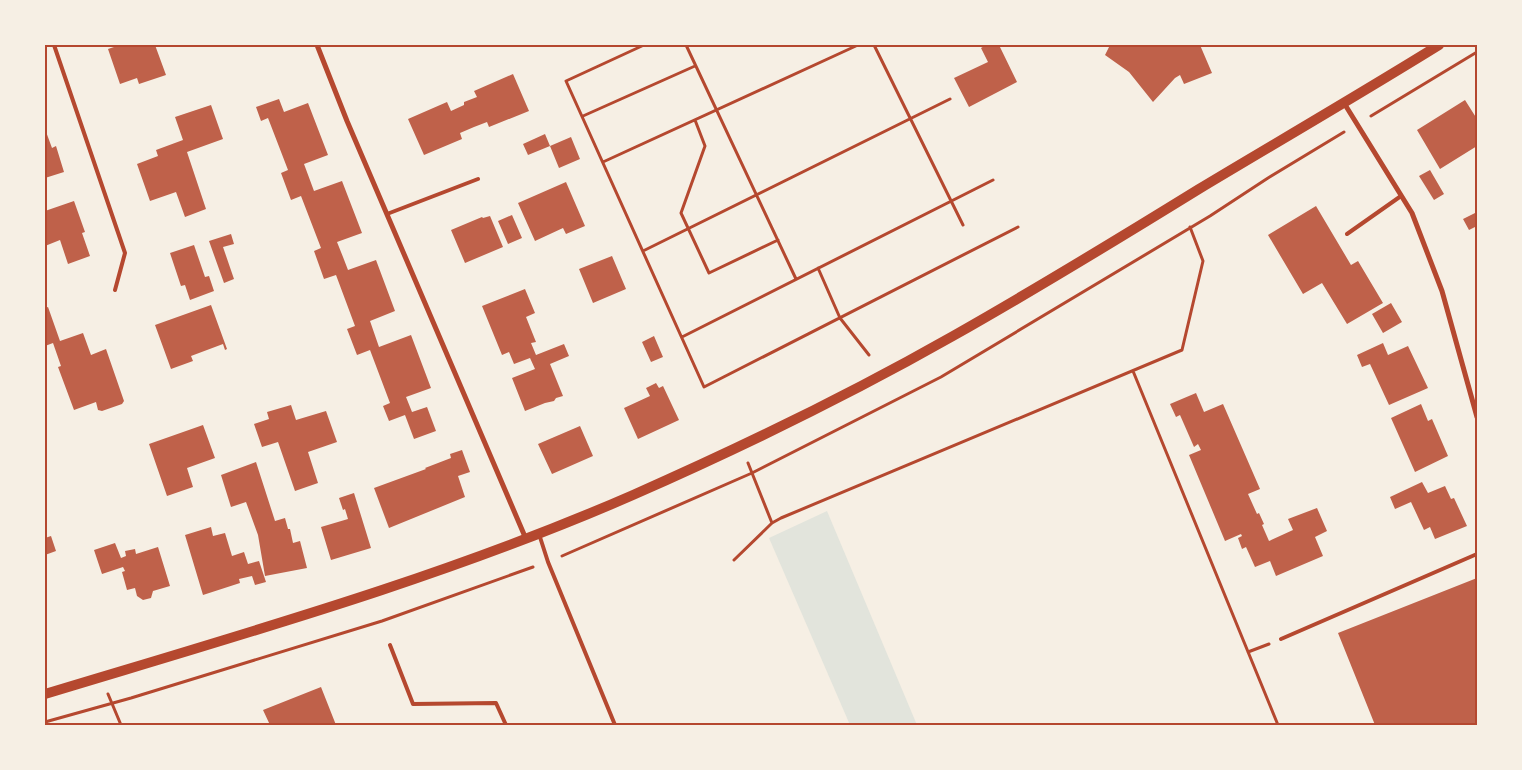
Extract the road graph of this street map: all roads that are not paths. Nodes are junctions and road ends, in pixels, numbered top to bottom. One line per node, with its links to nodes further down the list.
1 (54, 45): 9 (lane)
2 (317, 45): 7 (street)
3 (1439, 45): 4 (main road)
4 (1344, 103): 6 (street); 11 (main road)
5 (478, 179): 7 (lane)
6 (1401, 196): 8 (lane); 10 (street)
7 (387, 214): 12 (street)
8 (1347, 234)
9 (115, 290)
10 (1477, 417)
11 (538, 534): 12 (main road); 18 (lane)
12 (526, 539): 16 (main road)
13 (1477, 554): 14 (lane)
14 (1281, 639)
15 (390, 645): 17 (lane)
16 (45, 694)
17 (506, 725)
18 (615, 725)

